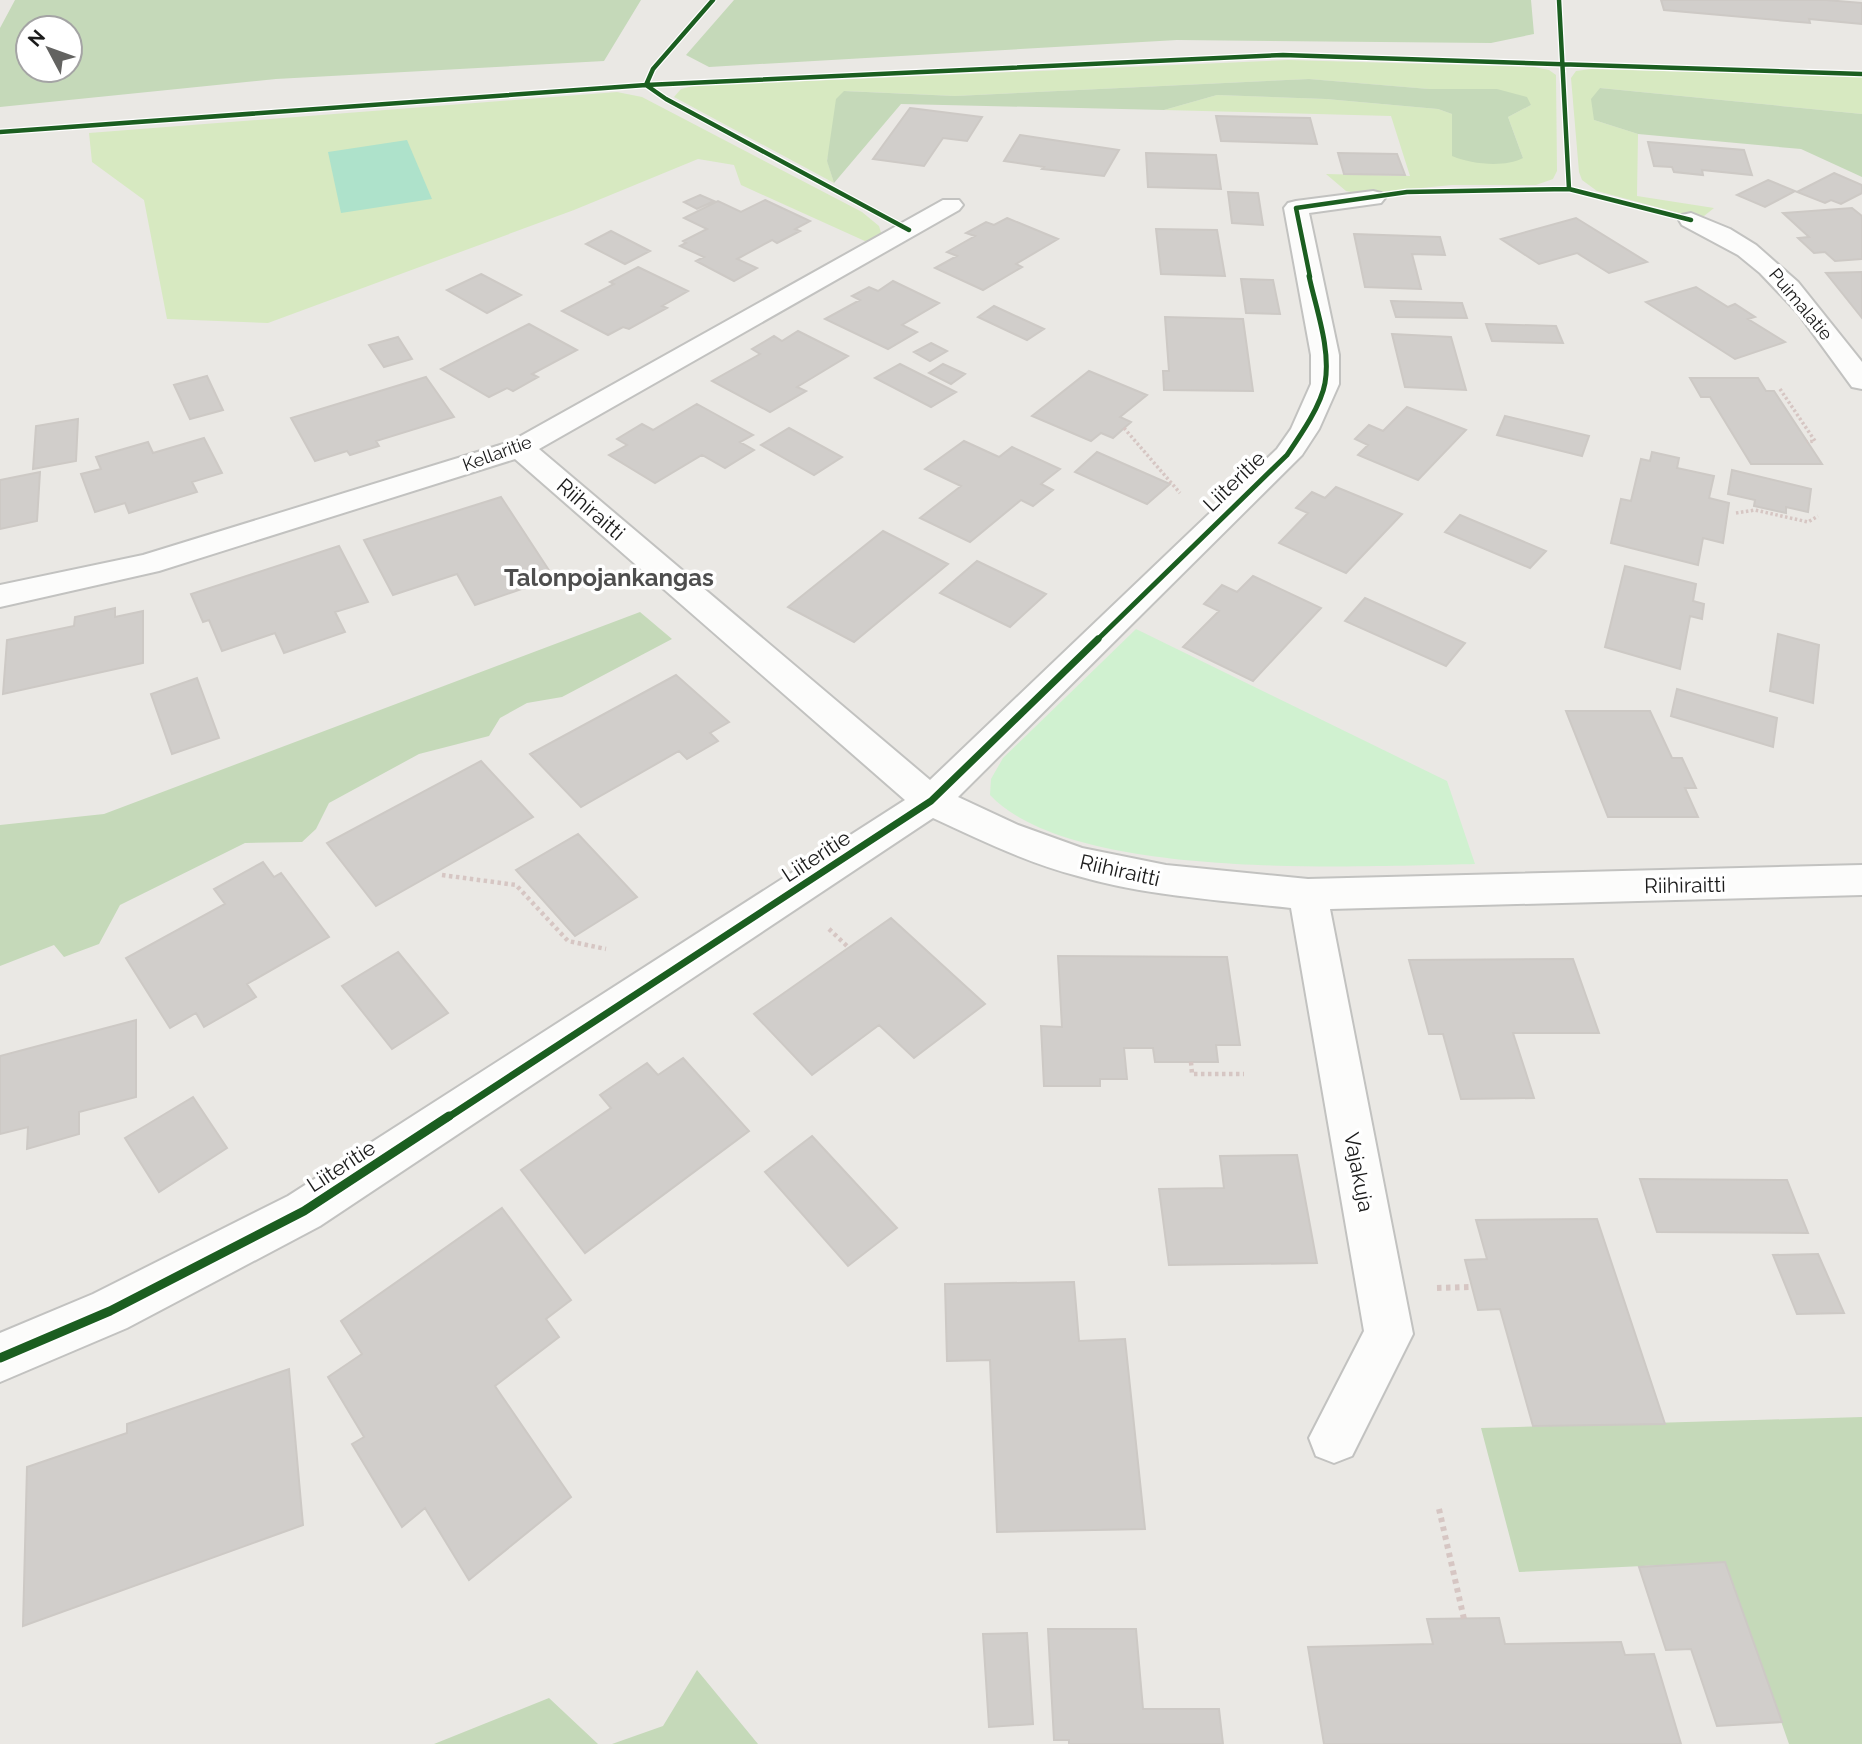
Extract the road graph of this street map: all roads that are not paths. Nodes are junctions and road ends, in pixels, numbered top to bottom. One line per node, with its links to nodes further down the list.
1 (1373, 198): 7 (street, Liiteritie)
2 (951, 205): 5 (street, Kellaritie)
3 (1691, 220): 4 (street, Puimalatie)
4 (1862, 381)
5 (520, 448): 6 (street, Kellaritie); 7 (street, Riihiraitti)
6 (0, 596)
7 (931, 801): 9 (street, Riihiraitti); 10 (street, Liiteritie)
8 (1862, 880): 9 (street, Riihiraitti)
9 (1308, 894): 11 (street, Vajakuja)
10 (0, 1358)
11 (1334, 1437)

